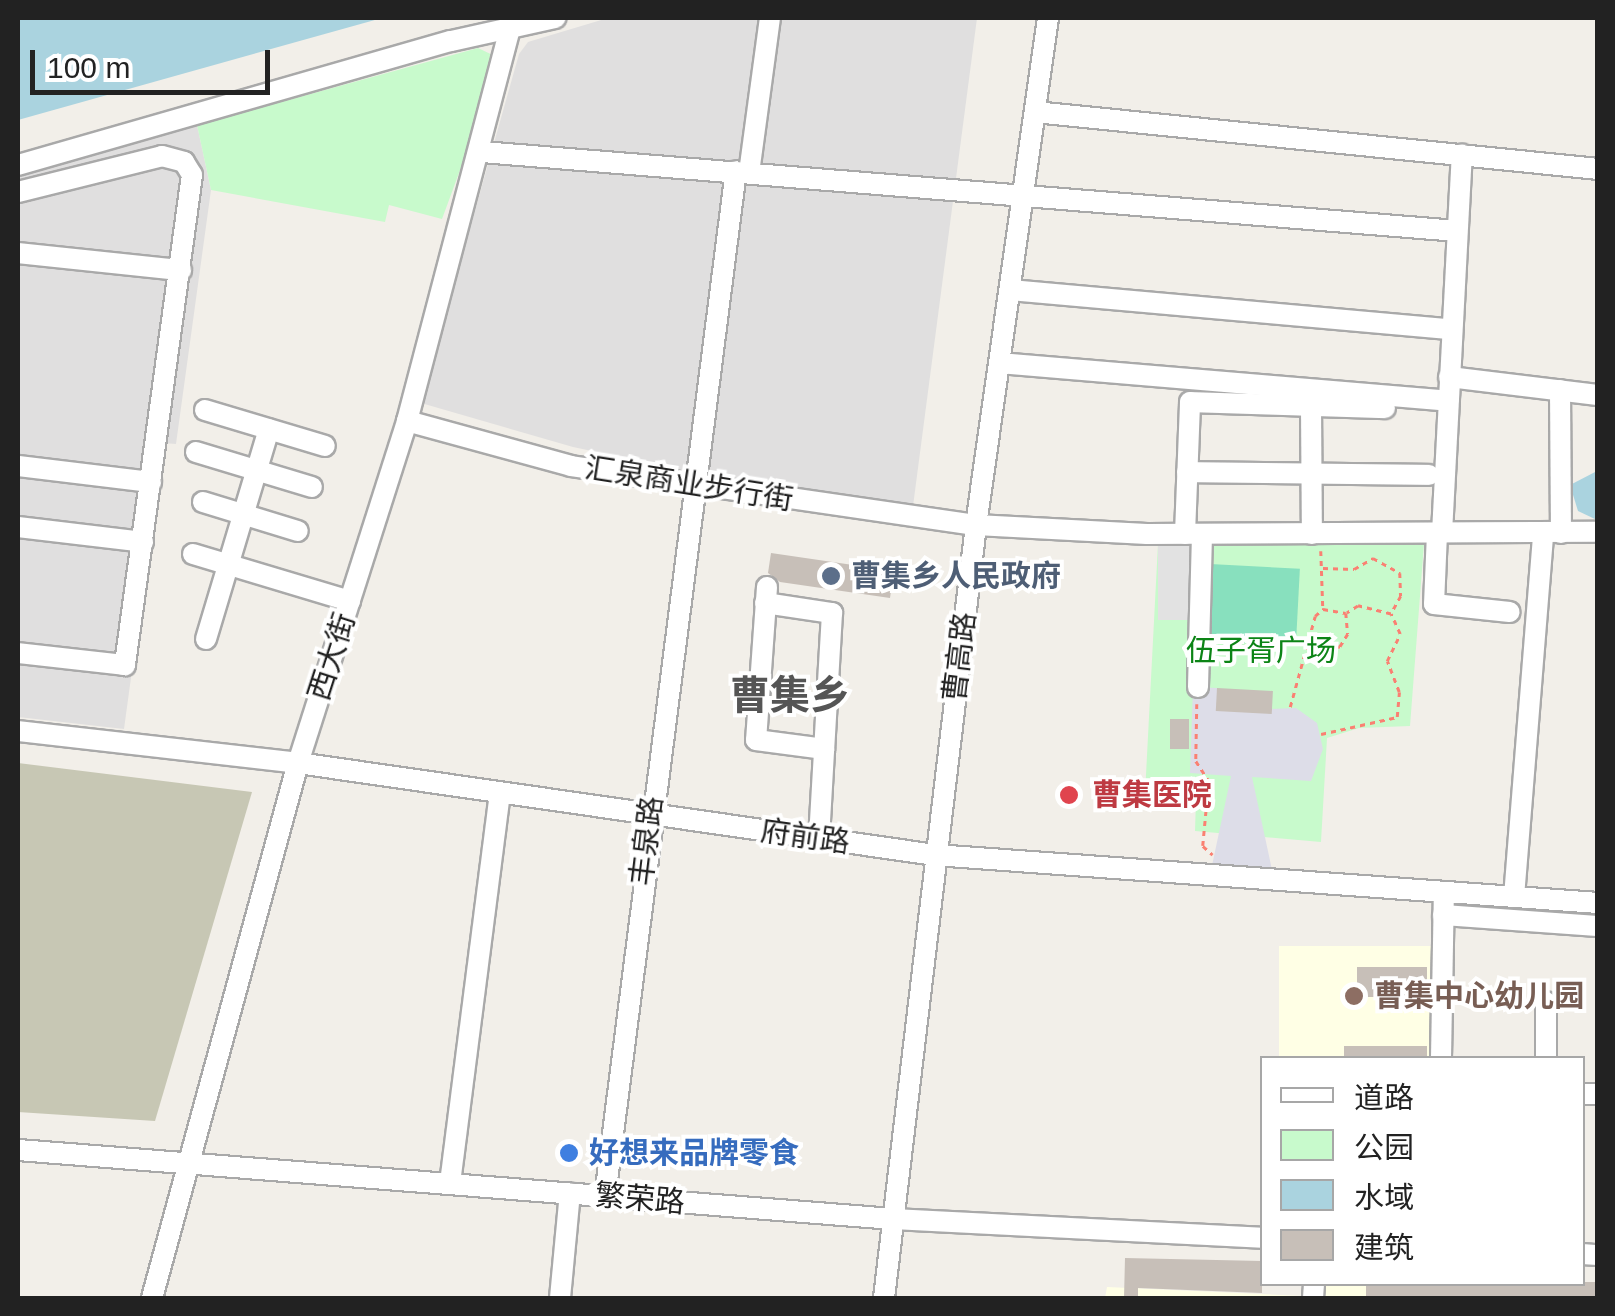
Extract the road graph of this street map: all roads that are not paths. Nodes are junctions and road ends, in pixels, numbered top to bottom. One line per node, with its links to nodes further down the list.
1 (555, 18): 4 (street)
2 (770, 18): 10 (street, 丰泉路)
3 (1048, 18): 5 (street, 曹高路)
4 (514, 24): 6 (street, 西大街); 8 (street)
5 (1035, 112): 7 (street); 12 (street, 曹高路)
6 (482, 152): 10 (street); 26 (street, 西大街)
7 (1462, 155): 9 (street); 13 (street)
8 (18, 165)
9 (1598, 168)
10 (742, 172): 12 (street); 37 (street, 丰泉路)
11 (18, 192): 15 (street)
12 (1023, 193): 13 (street); 16 (street, 曹高路)
13 (1456, 231): 17 (street)
14 (18, 253): 15 (street)
15 (181, 270): 35 (street)
16 (1010, 290): 17 (street); 18 (street, 曹高路)
17 (1451, 329): 19 (street)
18 (999, 363): 22 (street); 40 (street, 曹高路)
19 (1449, 377): 20 (street); 22 (street)
20 (1560, 390): 21 (street); 43 (street)
21 (1598, 395)
22 (1448, 401): 45 (street)
23 (1311, 406): 25 (street); 32 (street); 33 (street)
24 (205, 410): 27 (street)
25 (1426, 410)
26 (407, 420): 37 (street, 汇泉商业步行街); 51 (street, 西大街)
27 (269, 429): 28 (street); 31 (street)
28 (326, 446)
29 (196, 452): 31 (street)
30 (18, 466): 35 (street)
31 (256, 470): 36 (street); 39 (street)
32 (1187, 472): 33 (street); 46 (street)
33 (1312, 473): 34 (street); 47 (street)
34 (1430, 474)
35 (151, 482): 48 (street)
36 (312, 486)
37 (691, 487): 40 (street, 汇泉商业步行街); 60 (street, 丰泉路)
38 (203, 502): 39 (street)
39 (243, 514): 42 (street); 50 (street)
40 (976, 525): 46 (street, 汇泉商业步行街); 62 (street, 曹高路)
41 (18, 527): 48 (street)
42 (298, 531)
43 (1552, 532): 44 (street, 汇泉商业步行街); 45 (street, 汇泉商业步行街); 64 (street)
44 (1598, 532)
45 (1440, 533): 47 (street, 汇泉商业步行街); 52 (street)
46 (1193, 534): 47 (street, 汇泉商业步行街); 55 (street)
47 (1314, 534)
48 (142, 542): 54 (street)
49 (193, 554): 50 (street)
50 (228, 564): 51 (street); 53 (street)
51 (350, 601): 58 (street, 西大街)
52 (1510, 612)
53 (206, 638)
54 (18, 653)
55 (1198, 687)
56 (18, 731): 58 (street, 府前路)
57 (824, 749): 57 (street); 61 (street)
58 (298, 763): 59 (street, 府前路); 72 (street, 西大街)
59 (500, 793): 60 (street, 府前路); 73 (street)
60 (650, 815): 61 (street, 府前路); 75 (street, 丰泉路)
61 (819, 838): 62 (street, 府前路)
62 (935, 854): 63 (street, 府前路); 76 (street, 曹高路)
63 (1444, 892): 64 (street, 府前路); 66 (street)
64 (1514, 897): 65 (street, 府前路)
65 (1598, 903)
66 (1443, 915): 67 (street); 69 (street)
67 (1598, 926)
68 (1546, 1002): 70 (street)
69 (1441, 1056)
70 (1546, 1056)
71 (18, 1150): 72 (street, 繁荣路)
72 (189, 1162): 73 (street, 繁荣路); 78 (street, 西大街)
73 (450, 1183): 74 (street, 繁荣路)
74 (570, 1193): 75 (street, 繁荣路); 79 (street)
75 (605, 1196): 76 (street, 繁荣路)
76 (893, 1220): 77 (street, 繁荣路); 80 (street, 曹高路)
77 (1260, 1238)
78 (152, 1298)
79 (560, 1298)
80 (884, 1298)

